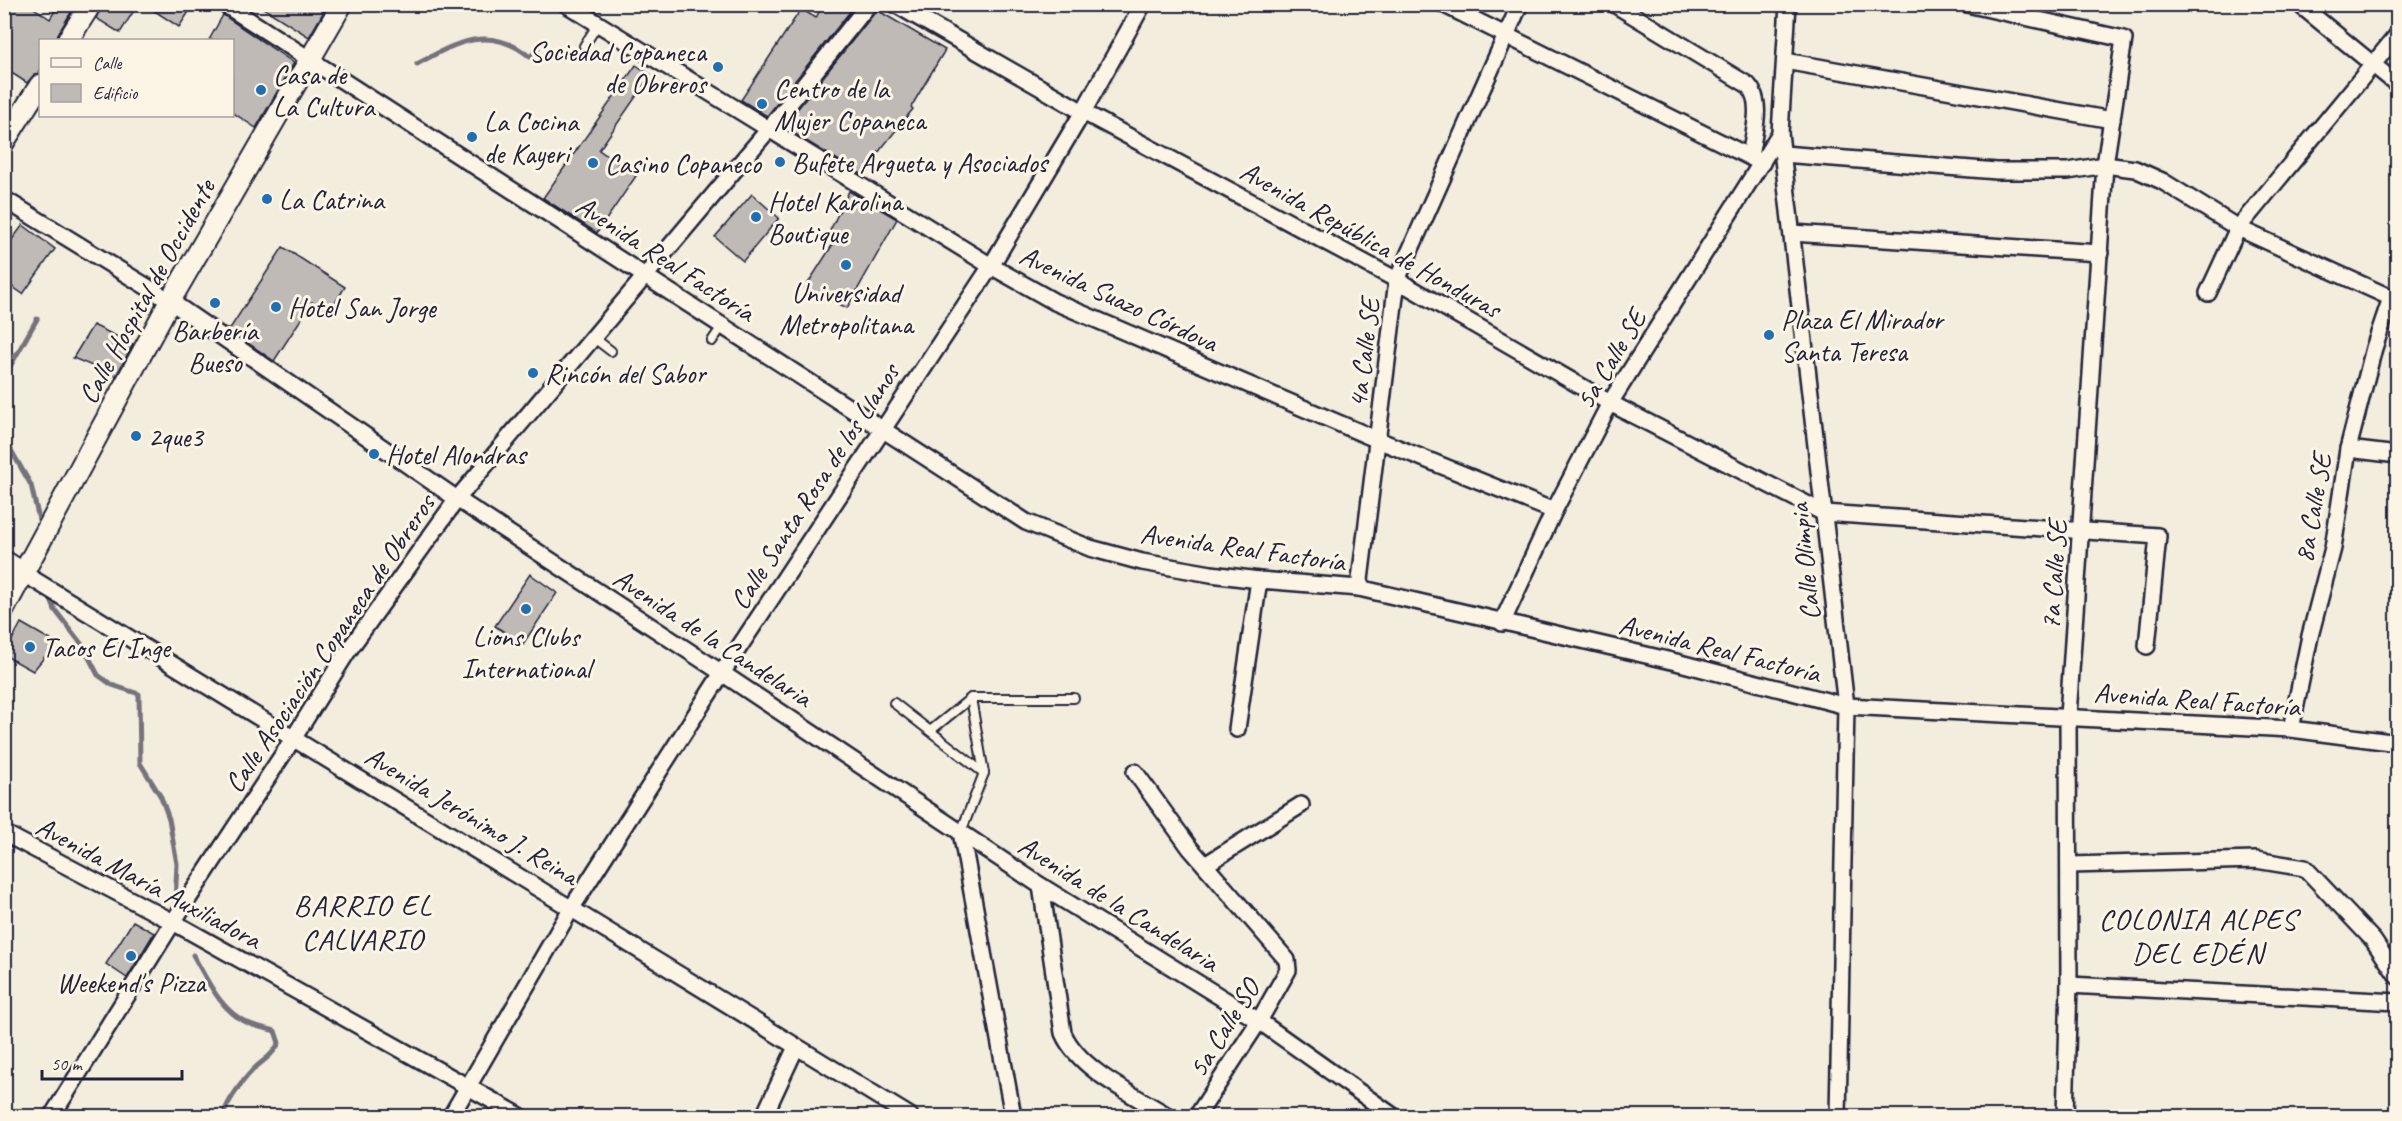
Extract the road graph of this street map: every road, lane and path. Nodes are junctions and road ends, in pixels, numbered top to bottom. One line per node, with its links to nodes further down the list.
1 (91, 4): 17 (street)
2 (224, 4): 19 (street, Avenida Real Factoría)
3 (342, 4): 19 (street, Calle Hospital de Occidente)
4 (566, 4): 14 (street, Avenida Suazo Córdova)
5 (869, 4): 26 (street, Calle Asociación Copaneca de Obreros)
6 (895, 4): 24 (street, Avenida República de Honduras)
7 (1143, 4): 24 (street, Calle Santa Rosa de los Llanos)
8 (1443, 4): 16 (street)
9 (1520, 4): 16 (street, 4a Calle SE)
10 (1614, 4): 30 (street)
11 (1788, 4): 20 (street, Calle Olimpia)
12 (1966, 4): 25 (street, 7a Calle SE)
13 (2299, 4): 21 (street)
14 (598, 24): 18 (lane); 26 (street, Avenida Suazo Córdova)
15 (2397, 34): 21 (street)
16 (1507, 36): 30 (street); 38 (street, 4a Calle SE)
17 (69, 39)
18 (584, 46)
19 (310, 60): 37 (street, Avenida Real Factoría); 41 (street, Calle Hospital de Occidente)
20 (1785, 61): 25 (street); 27 (street, Calle Olimpia)
21 (2373, 64): 22 (street); 33 (street)
22 (2397, 85)
23 (39, 87): 28 (street)
24 (1083, 112): 36 (street, Calle Santa Rosa de los Llanos); 38 (street, Avenida República de Honduras)
25 (2112, 120): 31 (street, 7a Calle SE)
26 (769, 129): 36 (street, Avenida Suazo Córdova); 37 (street, Calle Asociación Copaneca de Obreros)
27 (1780, 133): 29 (street, Calle Olimpia); 30 (street, 5a Calle SE)
28 (4, 142)
29 (1783, 154): 31 (street); 34 (street, Calle Olimpia)
30 (1756, 160): 46 (street, 5a Calle SE)
31 (2105, 165): 33 (street); 35 (street, 7a Calle SE)
32 (4, 199): 41 (street, Avenida de la Candelaria)
33 (2238, 228): 39 (street); 40 (street)
34 (1792, 233): 35 (street); 53 (street, Calle Olimpia)
35 (2100, 253): 54 (street, 7a Calle SE)
36 (991, 266): 47 (street, Calle Santa Rosa de los Llanos); 48 (street, Avenida Suazo Córdova)
37 (646, 276): 42 (street, Avenida Real Factoría); 43 (street, Calle Asociación Copaneca de Obreros)
38 (1397, 280): 46 (street, Avenida República de Honduras); 48 (street, 4a Calle SE)
39 (2208, 293)
40 (2394, 299): 49 (street, 8a Calle SE)
41 (170, 301): 51 (street, Avenida de la Candelaria); 56 (street, Calle Hospital de Occidente)
42 (723, 325): 44 (lane); 47 (street, Avenida Real Factoría)
43 (594, 338): 45 (lane); 51 (street, Calle Asociación Copaneca de Obreros)
44 (712, 341)
45 (611, 351)
46 (1611, 403): 52 (street, 5a Calle SE); 53 (street, Avenida República de Honduras)
47 (882, 427): 57 (street, Avenida Real Factoría); 62 (street, Calle Santa Rosa de los Llanos)
48 (1378, 440): 52 (street, Avenida Suazo Córdova); 58 (street, 4a Calle SE)
49 (2348, 449): 50 (street); 69 (street, 8a Calle SE)
50 (2397, 455)
51 (457, 499): 62 (street, Avenida de la Candelaria); 71 (street, Calle Asociación Copaneca de Obreros)
52 (1554, 511): 60 (street, 5a Calle SE)
53 (1824, 513): 54 (street); 66 (street, Calle Olimpia)
54 (2082, 529): 61 (street); 67 (street, 7a Calle SE)
55 (4, 561): 56 (street, Avenida Jerónimo J. Reina)
56 (23, 573): 59 (street, Calle Hospital de Occidente); 71 (street, Avenida Jerónimo J. Reina)
57 (1259, 580): 58 (street, Avenida Real Factoría); 68 (street)
58 (1359, 588): 60 (street, Avenida Real Factoría)
59 (4, 609)
60 (1502, 623): 66 (street, Avenida Real Factoría)
61 (2147, 646)
62 (722, 673): 76 (street, Avenida de la Candelaria); 81 (street, Calle Santa Rosa de los Llanos)
63 (971, 698): 64 (lane); 70 (lane); 74 (lane)
64 (1074, 698)
65 (894, 703): 70 (lane)
66 (1845, 706): 67 (street, Avenida Real Factoría); 98 (street, Calle Olimpia)
67 (2068, 716): 69 (street, Avenida Real Factoría); 79 (street, 7a Calle SE)
68 (1237, 729)
69 (2291, 729): 72 (street, Avenida Real Factoría)
70 (930, 731): 74 (lane)
71 (293, 739): 81 (street, Avenida Jerónimo J. Reina); 82 (street, Calle Asociación Copaneca de Obreros)
72 (2397, 743)
73 (1135, 772): 78 (street)
74 (984, 773): 76 (lane)
75 (1301, 805): 78 (street)
76 (961, 832): 80 (street, Avenida de la Candelaria); 94 (street)
77 (4, 834): 82 (street, Avenida María Auxiliadora)
78 (1205, 865): 86 (street, 5a Calle SO)
79 (2070, 865): 83 (street); 84 (street, 7a Calle SE)
80 (1041, 886): 86 (street, Avenida de la Candelaria); 95 (street)
81 (571, 909): 87 (street, Avenida Jerónimo J. Reina); 88 (street, Calle Santa Rosa de los Llanos)
82 (173, 922): 88 (street, Avenida María Auxiliadora); 89 (street, Calle Asociación Copaneca de Obreros)
83 (2397, 977)
84 (2069, 985): 85 (street); 99 (street, 7a Calle SE)
85 (2397, 1002)
86 (1259, 1021): 96 (street, 5a Calle SO); 97 (street, Avenida de la Candelaria)
87 (796, 1047): 92 (street); 93 (street, Avenida Jerónimo J. Reina)
88 (468, 1088): 90 (street, Calle Santa Rosa de los Llanos); 91 (street, Avenida María Auxiliadora)
89 (52, 1116)
90 (451, 1116)
91 (520, 1116)
92 (764, 1116)
93 (910, 1116)
94 (1013, 1116)
95 (1168, 1116)
96 (1197, 1116)
97 (1393, 1116)
98 (1838, 1116)
99 (2065, 1116)

